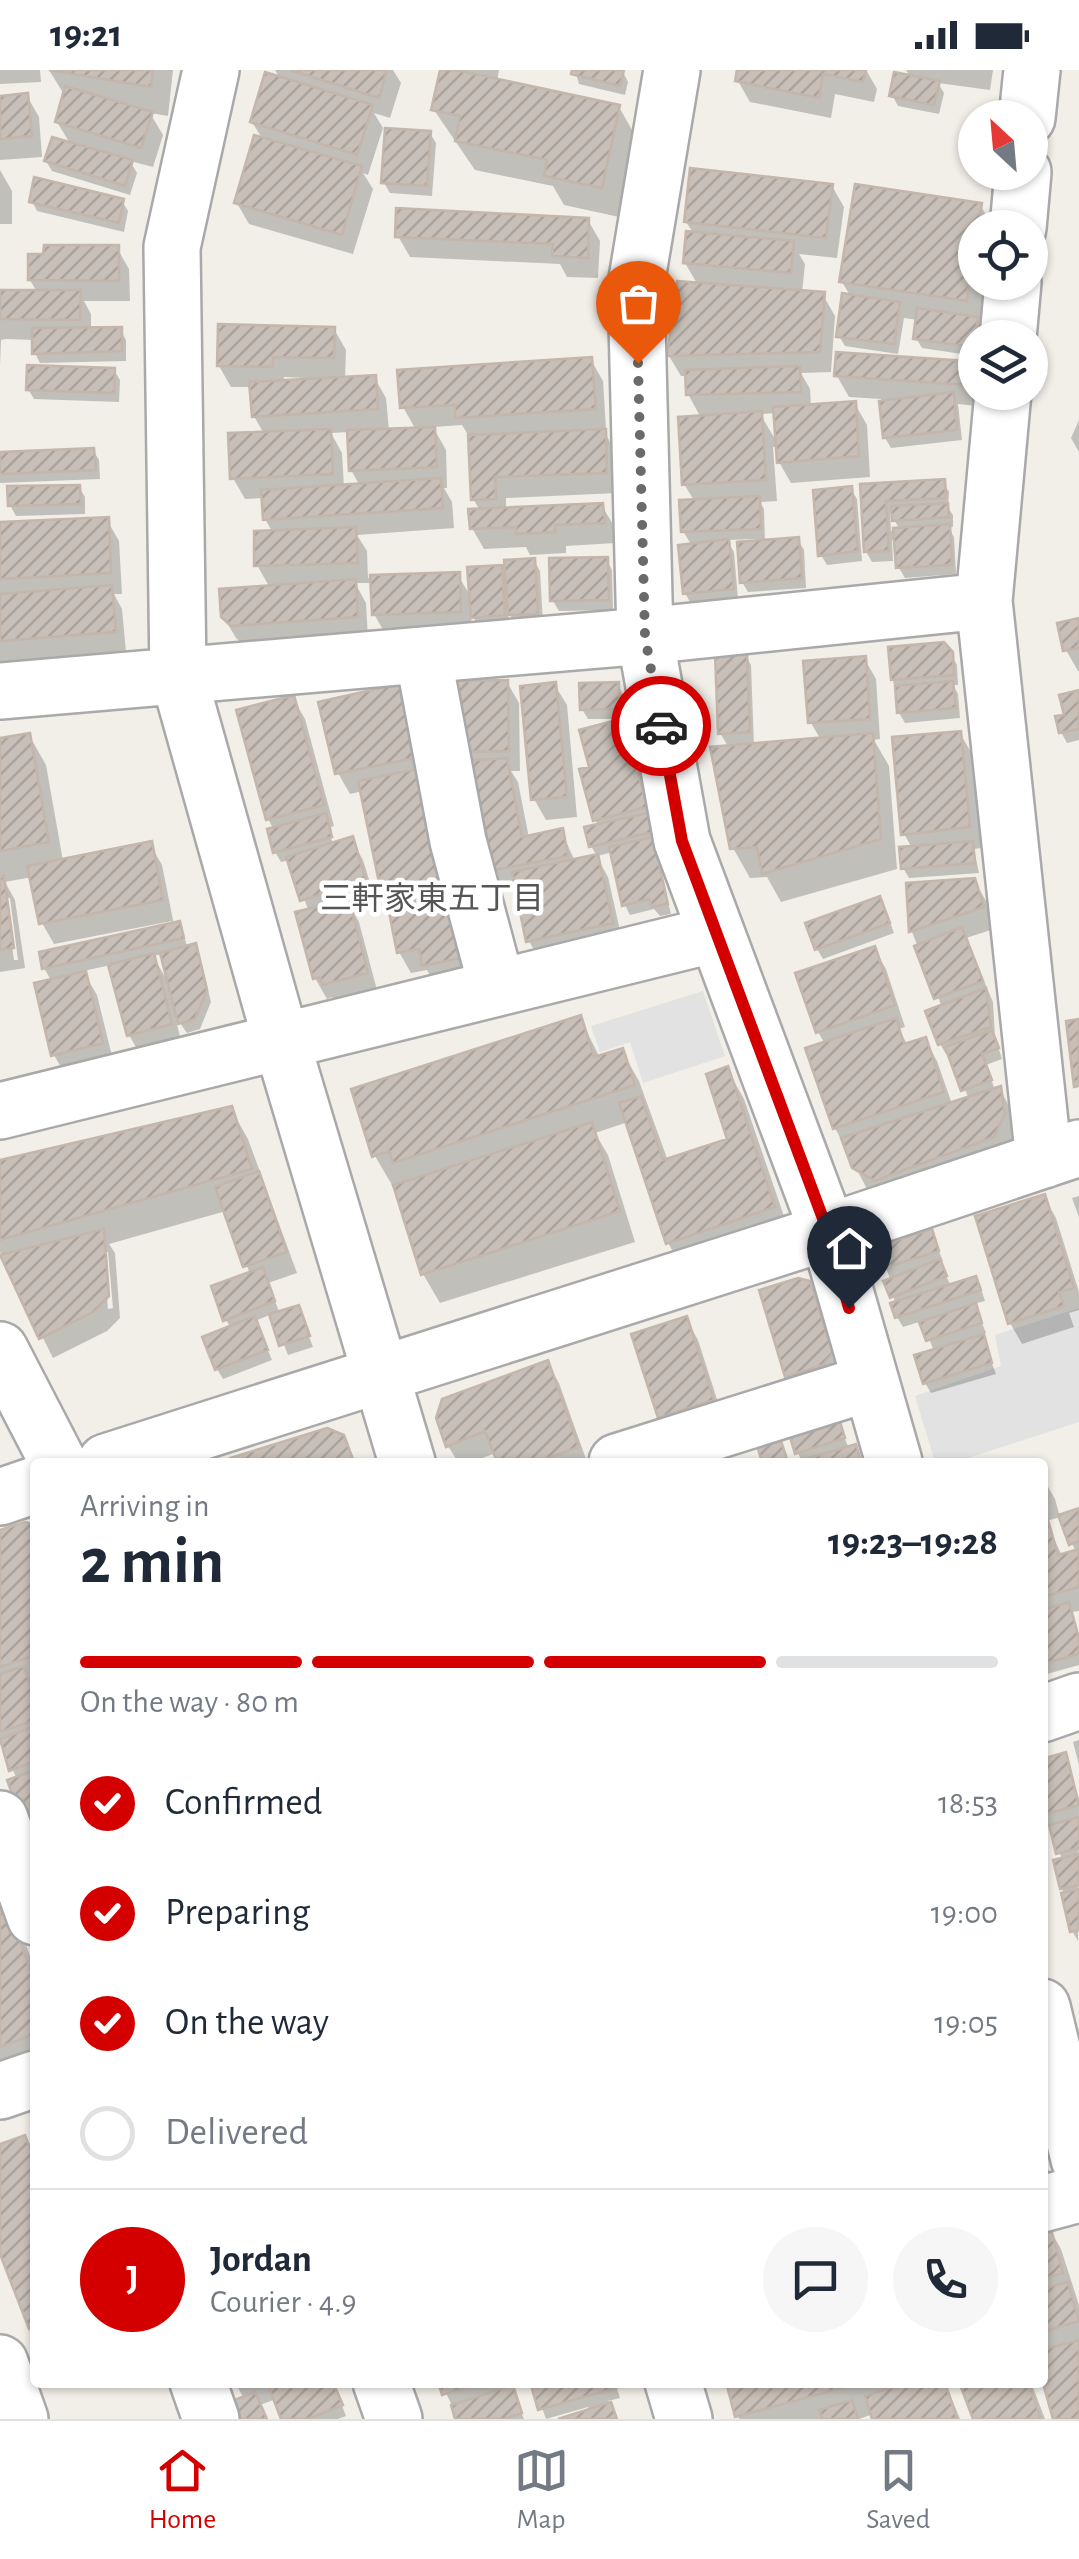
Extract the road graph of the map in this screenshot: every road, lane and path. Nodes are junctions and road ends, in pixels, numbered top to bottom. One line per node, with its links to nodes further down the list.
1 (210, 70): 9 (street)
2 (672, 70): 7 (street)
3 (1032, 70): 4 (street)
4 (1030, 100)
5 (1001, 410): 6 (street)
6 (984, 601): 7 (street); 15 (street)
7 (645, 636): 8 (street); 11 (street)
8 (423, 655): 9 (street); 12 (street)
9 (178, 674): 10 (street); 13 (street)
10 (0, 691)
11 (716, 934): 12 (street); 16 (street)
12 (497, 988): 13 (street)
13 (281, 1040): 14 (street); 18 (street)
14 (0, 1111)
15 (1062, 1154): 16 (street)
16 (828, 1232): 18 (street); 19 (street)
17 (0, 1350): 20 (street)
18 (382, 1376): 21 (street); 22 (street)
19 (869, 1383): 23 (street); 24 (street)
20 (56, 1458)
21 (119, 1458)
22 (406, 1458)
23 (630, 1458)
24 (893, 1458)
25 (30, 1488): 26 (street)
26 (0, 1497)
27 (1079, 1702): 28 (street)
28 (1048, 1712)
29 (0, 1819): 30 (street)
30 (30, 1904)
31 (1048, 2034): 34 (street)
32 (30, 2081): 33 (street)
33 (0, 2091)
34 (1072, 2096): 35 (street)
35 (1079, 2159)
36 (1079, 2194): 37 (street)
37 (1048, 2202)
38 (0, 2363): 42 (street)
39 (200, 2388): 43 (street)
40 (383, 2388): 44 (street)
41 (675, 2388): 45 (street)
42 (20, 2419)
43 (211, 2419)
44 (394, 2419)
45 (684, 2419)

